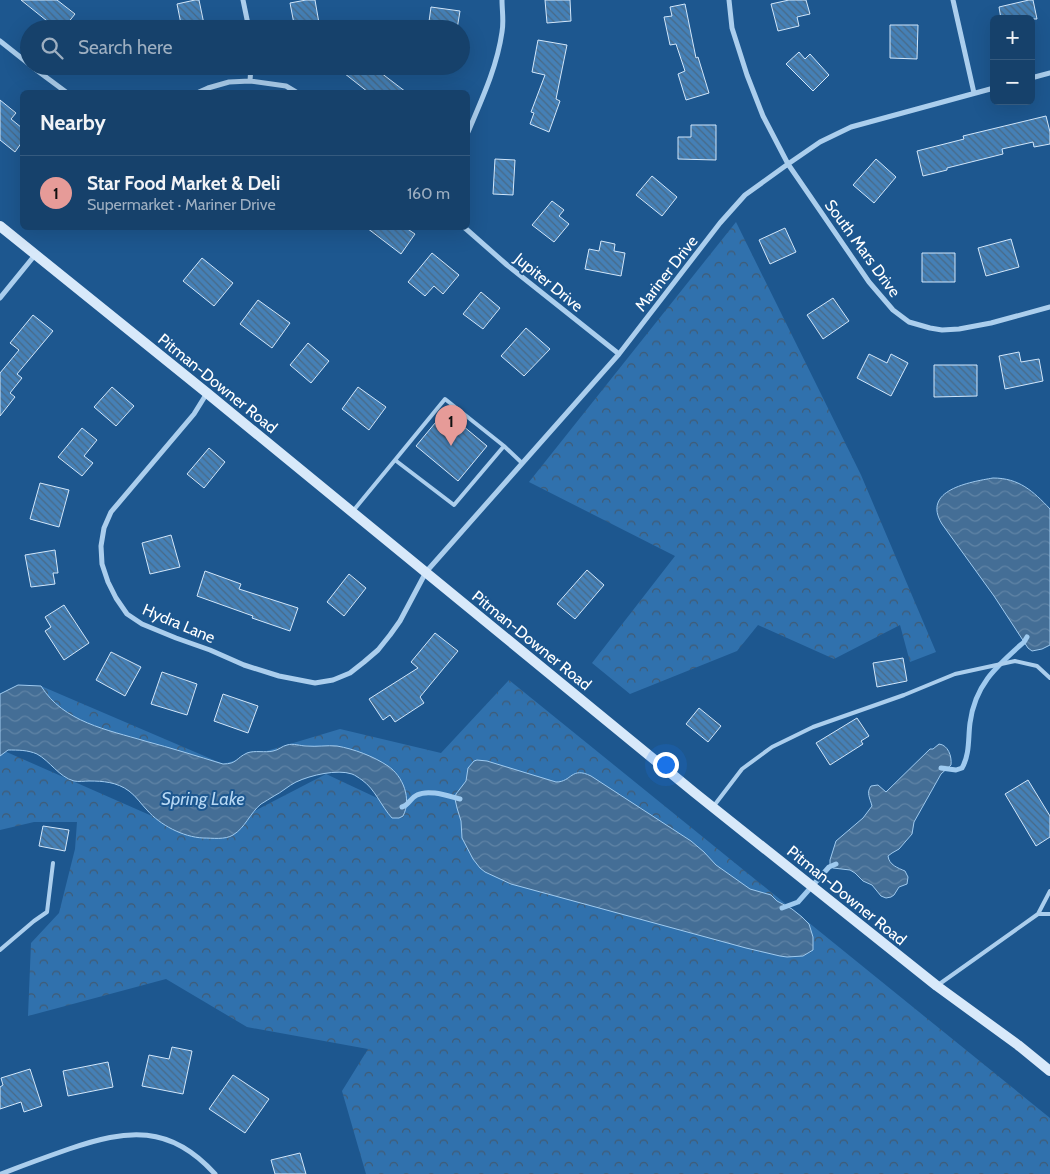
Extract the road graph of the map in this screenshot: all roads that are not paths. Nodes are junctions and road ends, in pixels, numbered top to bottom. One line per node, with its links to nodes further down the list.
1 (243, 0): 5 (street)
2 (502, 0): 18 (street)
3 (729, 0): 19 (street, South Mars Drive)
4 (953, 0): 17 (street)
5 (248, 20)
6 (0, 41): 7 (street)
7 (20, 57)
8 (1050, 73): 11 (street)
9 (43, 75): 14 (street)
10 (250, 75): 12 (street)
11 (1035, 77)
12 (250, 81): 15 (street); 16 (street)
13 (990, 89): 17 (street, Mariner Drive)
14 (63, 90)
15 (204, 90)
16 (293, 90)
17 (974, 93): 19 (street, Mariner Drive)
18 (470, 127)
19 (788, 164): 24 (street, South Mars Drive); 25 (street, Mariner Drive)
20 (0, 226): 22 (street, Pitman-Downer Road)
21 (467, 230): 25 (street, Jupiter Drive)
22 (35, 255): 23 (street); 26 (street, Pitman-Downer Road)
23 (0, 298)
24 (1050, 307)
25 (620, 354): 29 (street, Mariner Drive)
26 (207, 393): 30 (street, Pitman-Downer Road); 31 (street, Hydra Lane)
27 (504, 446): 28 (lane); 28 (lane); 29 (lane)
28 (395, 460): 30 (lane)
29 (522, 463): 31 (street, Mariner Drive)
30 (352, 512): 31 (street, Pitman-Downer Road)
31 (426, 572): 33 (street, Pitman-Downer Road)
32 (1050, 678): 33 (lane)
33 (713, 807): 39 (street, Pitman-Downer Road)
34 (53, 863): 38 (lane)
35 (1050, 891): 36 (lane)
36 (1038, 914): 37 (lane); 39 (lane)
37 (1050, 914)
38 (0, 950)
39 (937, 986): 40 (street, Pitman-Downer Road)
40 (1050, 1070)
41 (1, 1174): 42 (street)
42 (215, 1174)

